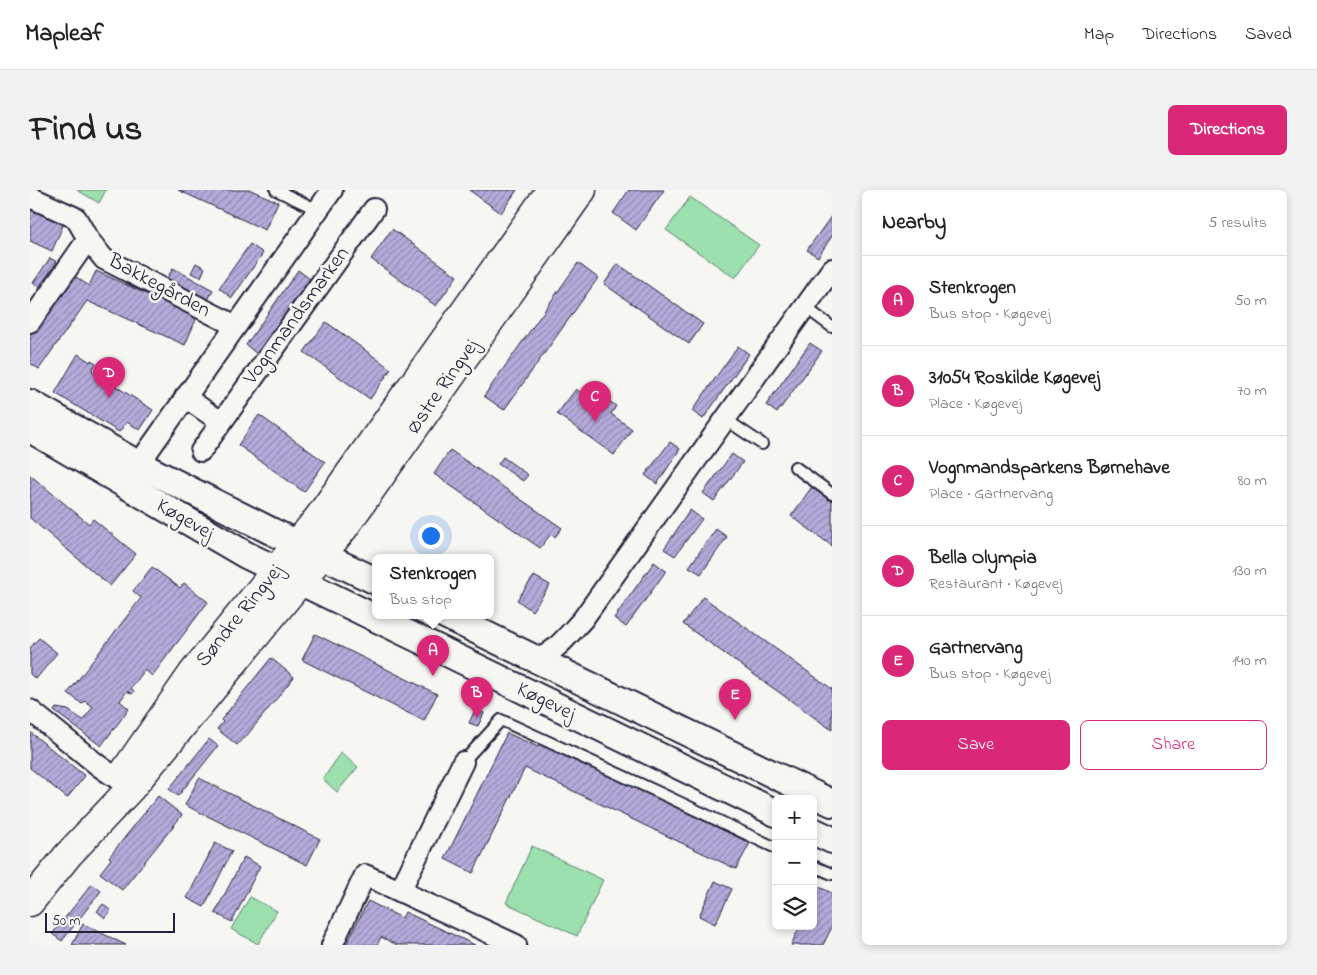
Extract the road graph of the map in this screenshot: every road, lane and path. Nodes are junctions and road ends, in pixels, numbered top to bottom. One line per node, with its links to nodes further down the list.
1 (276, 190): 7 (lane)
2 (332, 190): 7 (street, Vognmandsmarken)
3 (551, 190): 14 (main road, Østre Ringvej)
4 (582, 190): 26 (main road, Østre Ringvej)
5 (30, 197): 8 (street, Bakkegården)
6 (374, 209): 18 (street, Vognmandsmarken)
7 (318, 210): 12 (street, Vognmandsmarken)
8 (88, 239): 11 (street, Bakkegården); 12 (street, Bakkegården)
9 (832, 269): 10 (street)
10 (805, 307): 13 (lane); 17 (street)
11 (30, 322)
12 (236, 326): 15 (street, Vognmandsmarken)
13 (832, 327)
14 (416, 380): 25 (main road, Søndre Ringvej)
15 (185, 397): 18 (street); 23 (street, Vognmandsmarken)
16 (30, 403): 23 (street, Køgevej)
17 (725, 419): 20 (lane); 33 (street)
18 (221, 422): 21 (street, Vognmandsmarken)
19 (30, 428): 23 (street, Køgevej)
20 (762, 444)
21 (201, 450)
22 (795, 467): 24 (lane)
23 (131, 474): 25 (street, Køgevej); 27 (street, Køgevej)
24 (832, 494)
25 (298, 543): 26 (street, Køgevej); 27 (main road, Søndre Ringvej)
26 (323, 555): 28 (street, Køgevej); 29 (main road, Østre Ringvej)
27 (276, 570): 29 (street, Køgevej); 36 (main road, Søndre Ringvej)
28 (372, 578)
29 (301, 582): 30 (street, Køgevej); 36 (main road, Søndre Ringvej)
30 (372, 617)
31 (377, 619): 38 (street, Køgevej)
32 (453, 619): 33 (street, Køgevej)
33 (536, 660): 37 (street, Køgevej)
34 (30, 710): 36 (street)
35 (462, 762): 41 (lane); 44 (street)
36 (125, 784): 45 (main road, Søndre Ringvej)
37 (832, 802)
38 (772, 811)
39 (817, 833): 40 (street)
40 (832, 840)
41 (772, 846)
42 (817, 868): 43 (lane)
43 (832, 874)
44 (400, 891): 46 (street); 47 (street)
45 (30, 902)
46 (332, 945)
47 (516, 945)

